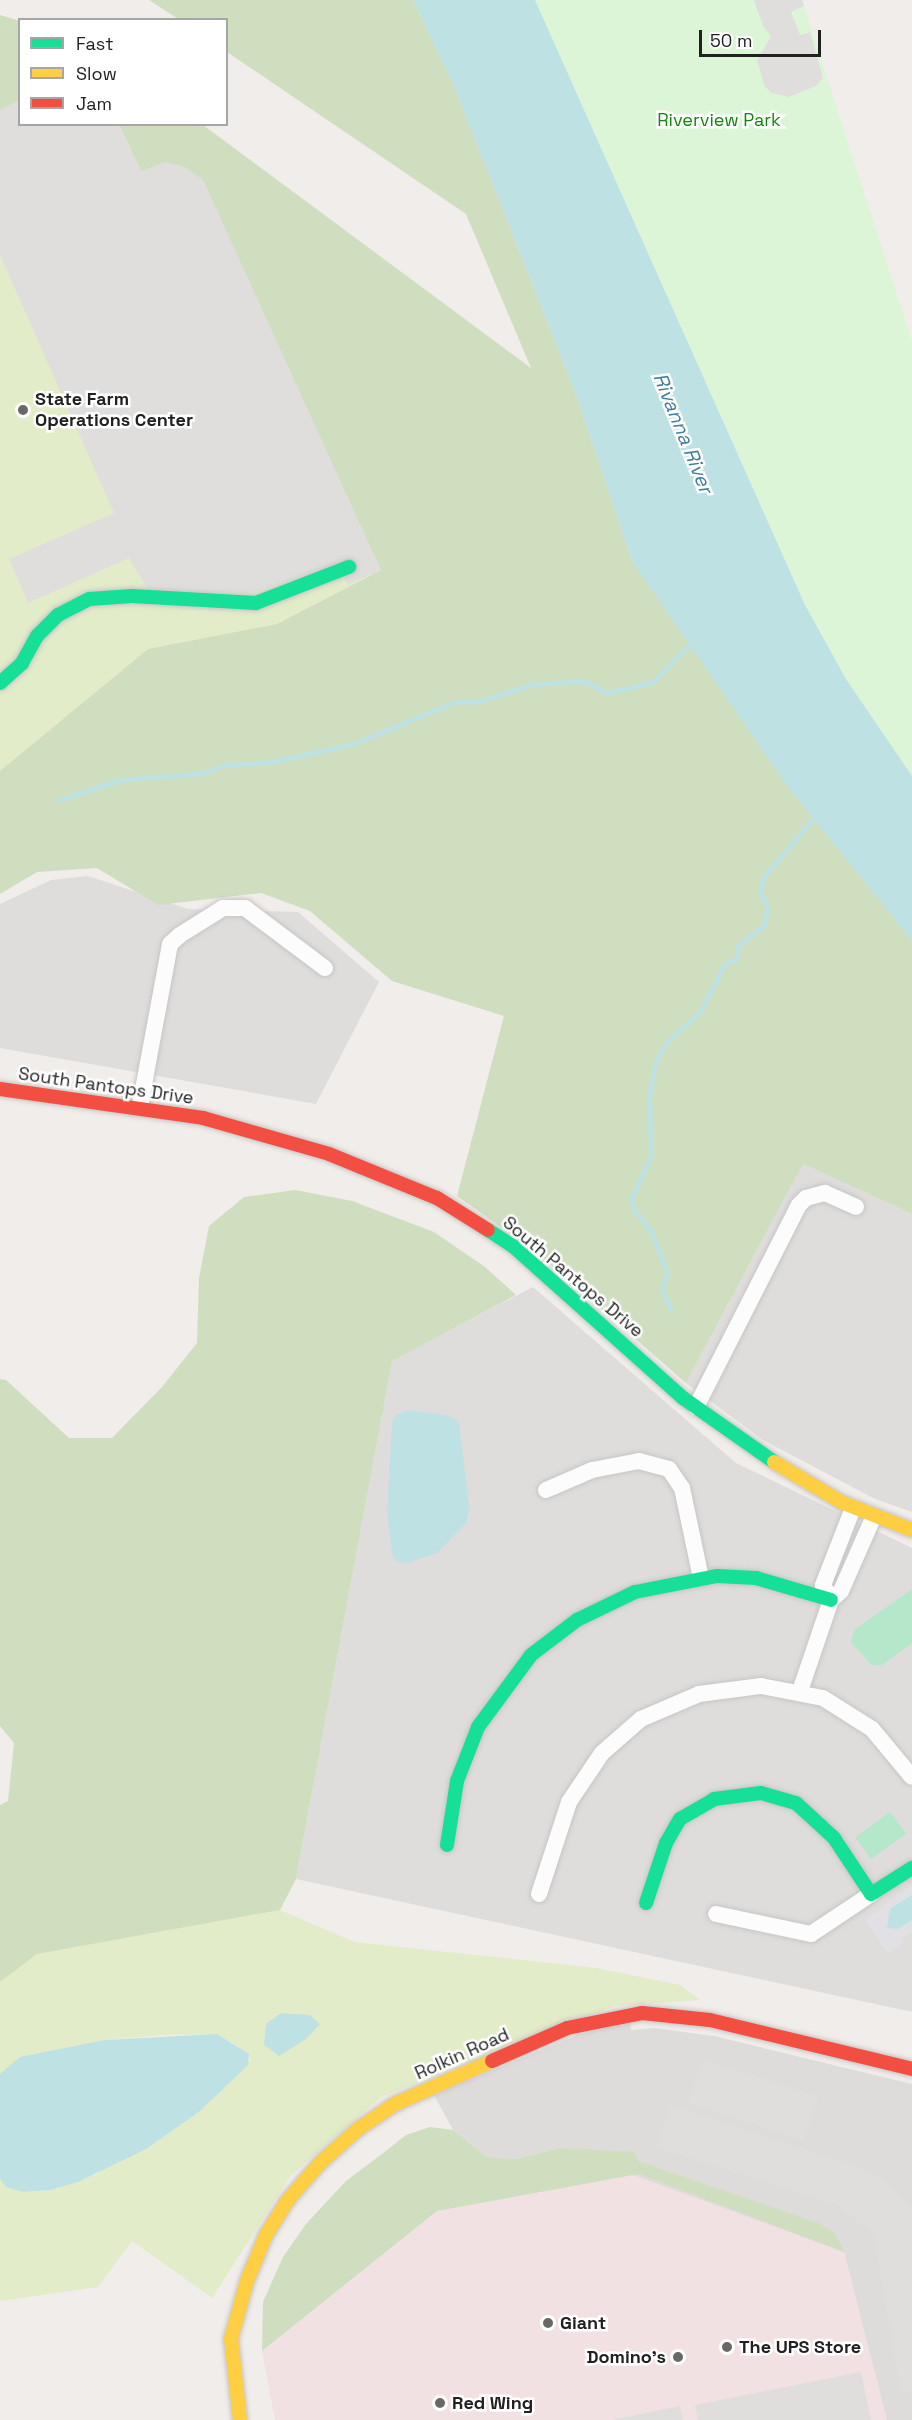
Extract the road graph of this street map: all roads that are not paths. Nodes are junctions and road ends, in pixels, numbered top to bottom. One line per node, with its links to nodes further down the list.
1 (349, 567): 2 (street)
2 (0, 683)
3 (325, 968): 5 (street)
4 (0, 1089): 5 (street, South Pantops Drive)
5 (140, 1106): 7 (street, South Pantops Drive)
6 (856, 1207): 7 (street)
7 (696, 1407): 9 (street, South Pantops Drive)
8 (546, 1490): 12 (street)
9 (853, 1508): 10 (street, South Pantops Drive); 13 (street)
10 (873, 1518): 11 (street, South Pantops Drive); 13 (street)
11 (912, 1530)
12 (700, 1578): 13 (street); 16 (street)
13 (831, 1600): 14 (street)
14 (800, 1691): 15 (street); 18 (street)
15 (911, 1772)
16 (447, 1845)
17 (912, 1868): 19 (street)
18 (539, 1894)
19 (871, 1894): 20 (street); 21 (street)
20 (646, 1903)
21 (716, 1914)
22 (912, 2069): 23 (street, Rolkin Road)
23 (240, 2420)

